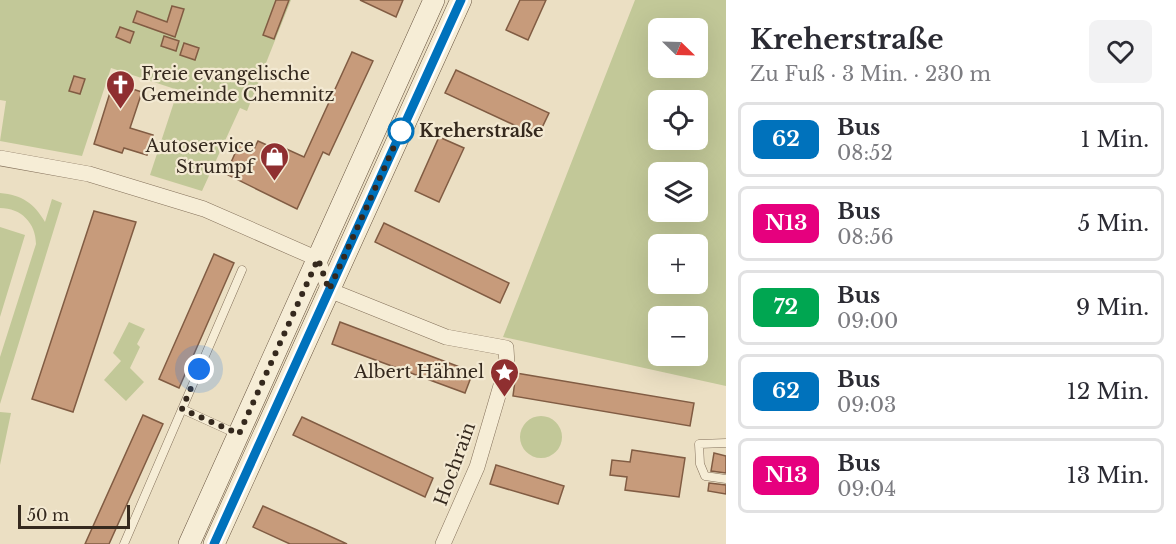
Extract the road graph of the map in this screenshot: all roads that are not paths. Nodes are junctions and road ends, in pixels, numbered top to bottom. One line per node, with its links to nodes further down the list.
1 (434, 0): 4 (street)
2 (461, 0): 6 (street)
3 (0, 158): 4 (street)
4 (318, 259): 6 (street); 8 (street)
5 (243, 270): 7 (lane)
6 (329, 290): 13 (street); 14 (street, Hochrain)
7 (182, 409): 8 (lane); 11 (lane)
8 (239, 434): 12 (street)
9 (726, 443): 10 (lane)
10 (726, 479)
11 (124, 544)
12 (189, 544)
13 (213, 544)
14 (444, 544)

